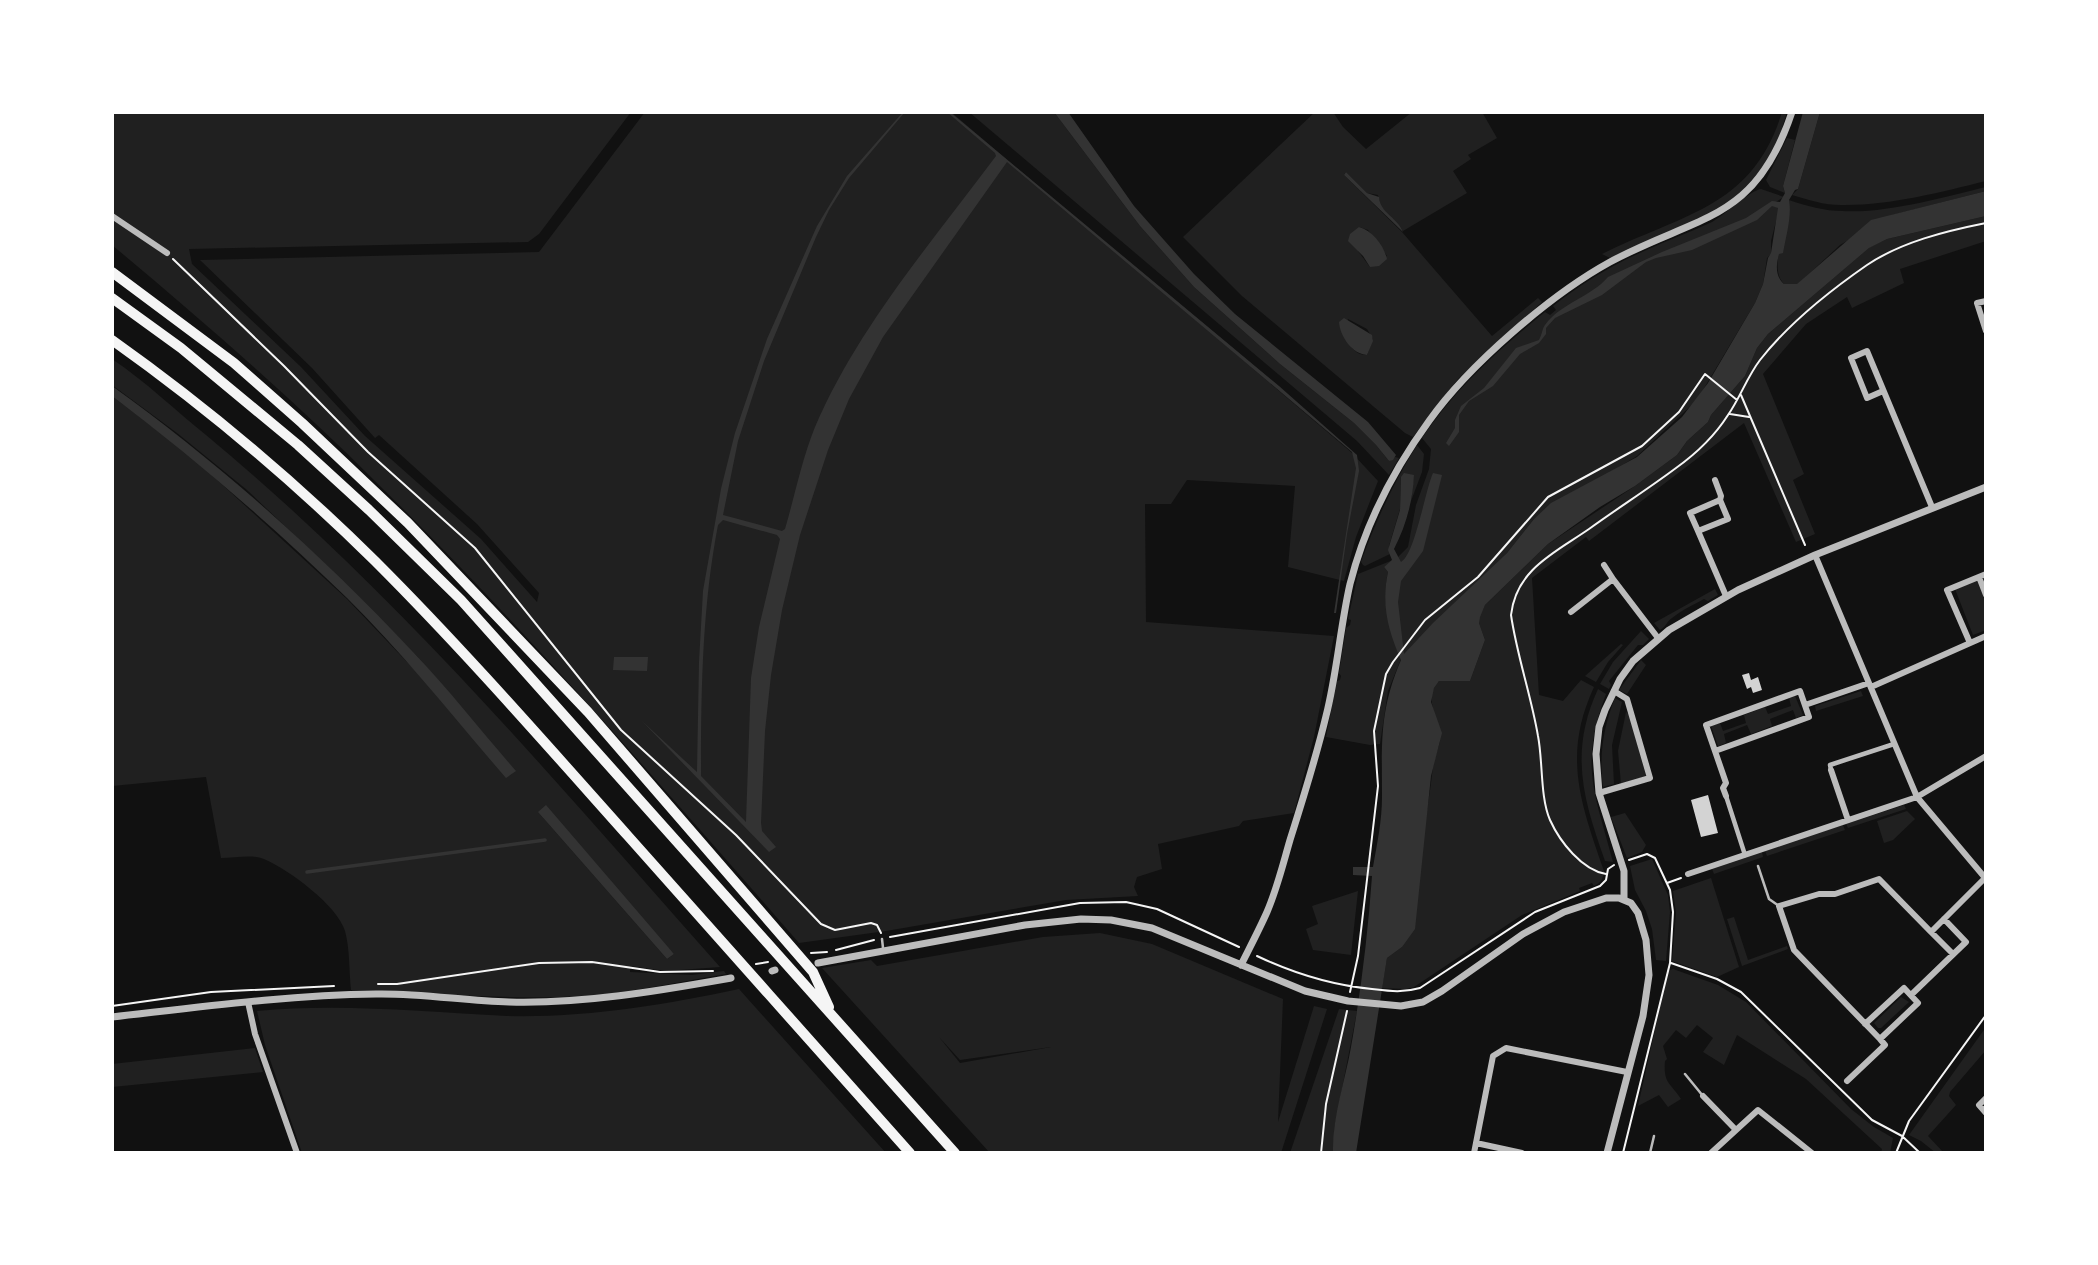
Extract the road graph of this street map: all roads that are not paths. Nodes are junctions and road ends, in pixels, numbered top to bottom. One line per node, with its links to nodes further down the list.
1 (1792, 112): 47 (street)
2 (112, 216): 3 (street)
3 (167, 253)
4 (112, 272): 48 (highway)
5 (112, 298): 52 (highway)
6 (1986, 301): 7 (street)
7 (1986, 331)
8 (112, 340): 66 (highway)
9 (1884, 391): 9 (street); 13 (street)
10 (1715, 480): 12 (street)
11 (1986, 486): 13 (street)
12 (1720, 500): 14 (street); 14 (street)
13 (1932, 507): 15 (street)
14 (1698, 531): 20 (street)
15 (1815, 555): 20 (street); 25 (street)
16 (1604, 565): 18 (street)
17 (1982, 575): 19 (street); 24 (street)
18 (1613, 579): 21 (street); 23 (street)
19 (1986, 595)
20 (1726, 596): 23 (street)
21 (1571, 612)
22 (1986, 636): 24 (street)
23 (1658, 638): 26 (street)
24 (1970, 643): 25 (street)
25 (1870, 685): 27 (street); 28 (street)
26 (1614, 691): 32 (street); 32 (street)
27 (1805, 705): 29 (street); 29 (street)
28 (1894, 744): 31 (street); 34 (street)
29 (1715, 751): 33 (street)
30 (1986, 756): 34 (street)
31 (1831, 770): 35 (street)
32 (1599, 793): 40 (street)
33 (1726, 796): 36 (street)
34 (1917, 797): 35 (street); 39 (street)
35 (1848, 820): 36 (street)
36 (1745, 855): 38 (street)
37 (1758, 866): 41 (lane)
38 (1688, 874)
39 (1986, 878): 42 (street)
40 (1623, 899): 47 (street); 56 (street)
41 (1780, 906): 43 (street); 54 (street)
42 (1944, 919): 43 (street); 46 (street)
43 (1931, 932): 46 (street)
44 (881, 939): 45 (lane)
45 (884, 951): 47 (street); 48 (street)
46 (1953, 954): 50 (street)
47 (1241, 965)
48 (815, 967): 52 (highway)
49 (730, 978): 51 (street)
50 (1911, 995): 54 (street); 55 (street)
51 (247, 1002): 53 (street); 65 (street)
52 (833, 1016): 67 (highway)
53 (112, 1017)
54 (1865, 1024): 55 (street)
55 (1880, 1039): 58 (street)
56 (1627, 1072): 64 (street); 70 (street)
57 (1685, 1074): 59 (lane)
58 (1847, 1081)
59 (1703, 1096): 62 (street)
60 (1986, 1098): 61 (street)
61 (1986, 1113)
62 (1736, 1130): 72 (street); 73 (street)
63 (1654, 1136): 71 (lane)
64 (1476, 1143): 68 (street); 69 (street)
65 (297, 1153)
66 (910, 1153)
67 (955, 1153)
68 (1474, 1153)
69 (1522, 1153)
70 (1607, 1153)
71 (1650, 1153)
72 (1711, 1153)
73 (1812, 1153)

